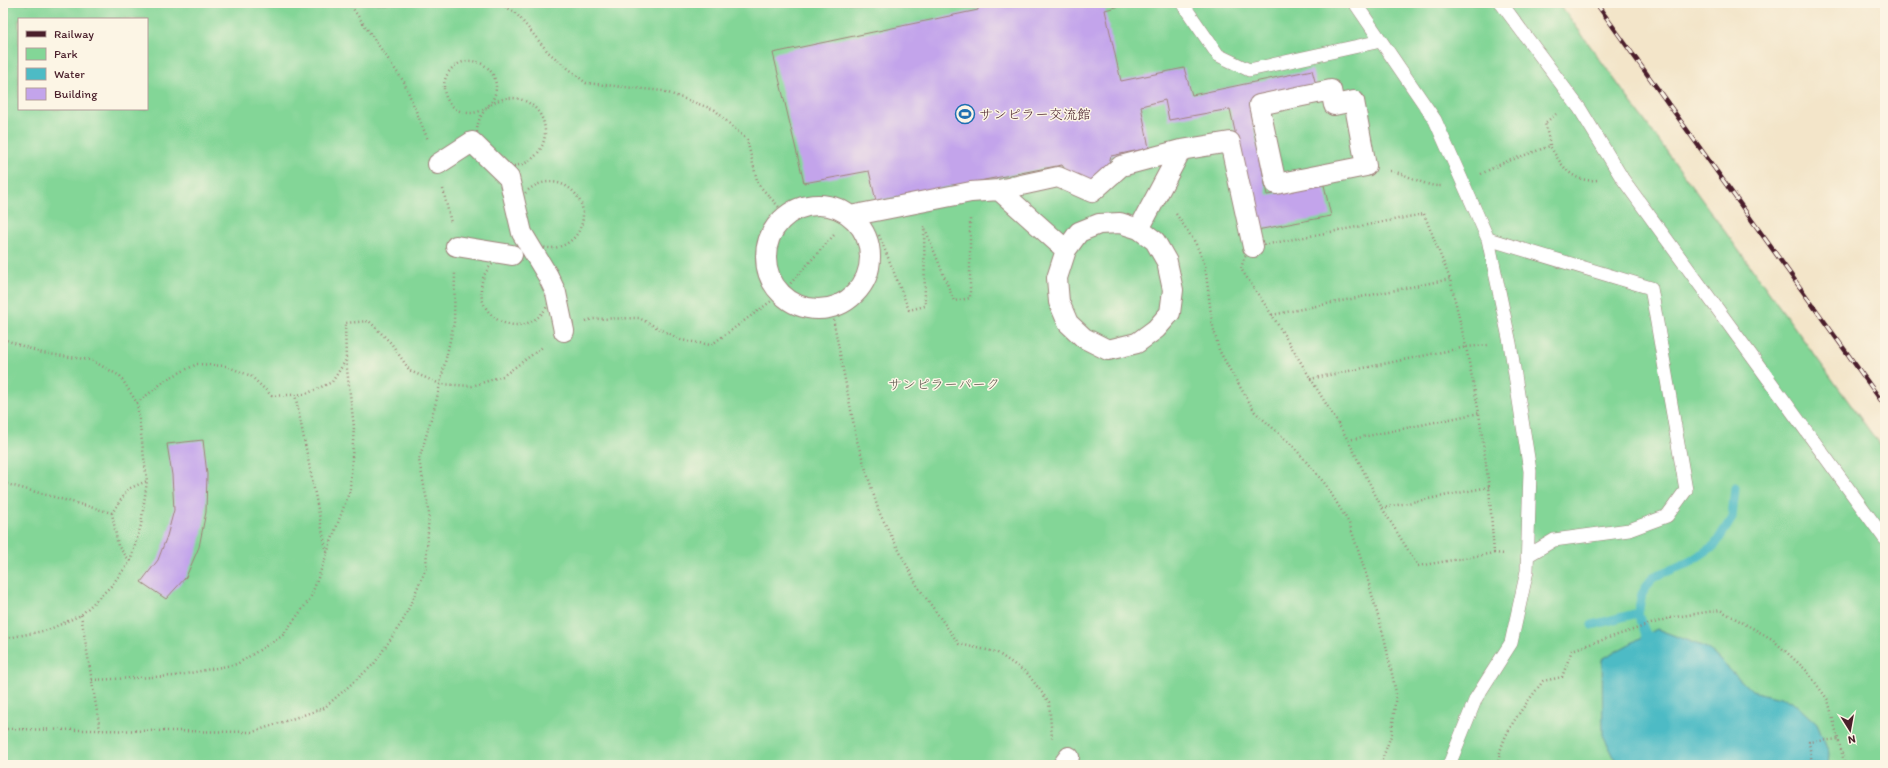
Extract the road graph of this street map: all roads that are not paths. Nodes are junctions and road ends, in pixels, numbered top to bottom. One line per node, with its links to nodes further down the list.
1 (1182, 3): 4 (lane)
2 (1355, 3): 4 (lane)
3 (1501, 3): 17 (lane)
4 (1381, 40): 11 (lane)
5 (1180, 150): 8 (street); 10 (street); 13 (street)
6 (438, 164): 16 (street)
7 (1366, 166): 7 (street)
8 (999, 190): 9 (street); 14 (street)
9 (850, 216): 9 (street)
10 (1139, 229): 14 (street); 14 (street)
11 (1488, 239): 18 (lane); 18 (lane)
12 (456, 246): 15 (street)
13 (1253, 247)
14 (1066, 250)
15 (512, 255)
16 (564, 331)
17 (1885, 539)
18 (1527, 556): 19 (lane)
19 (1449, 765)

